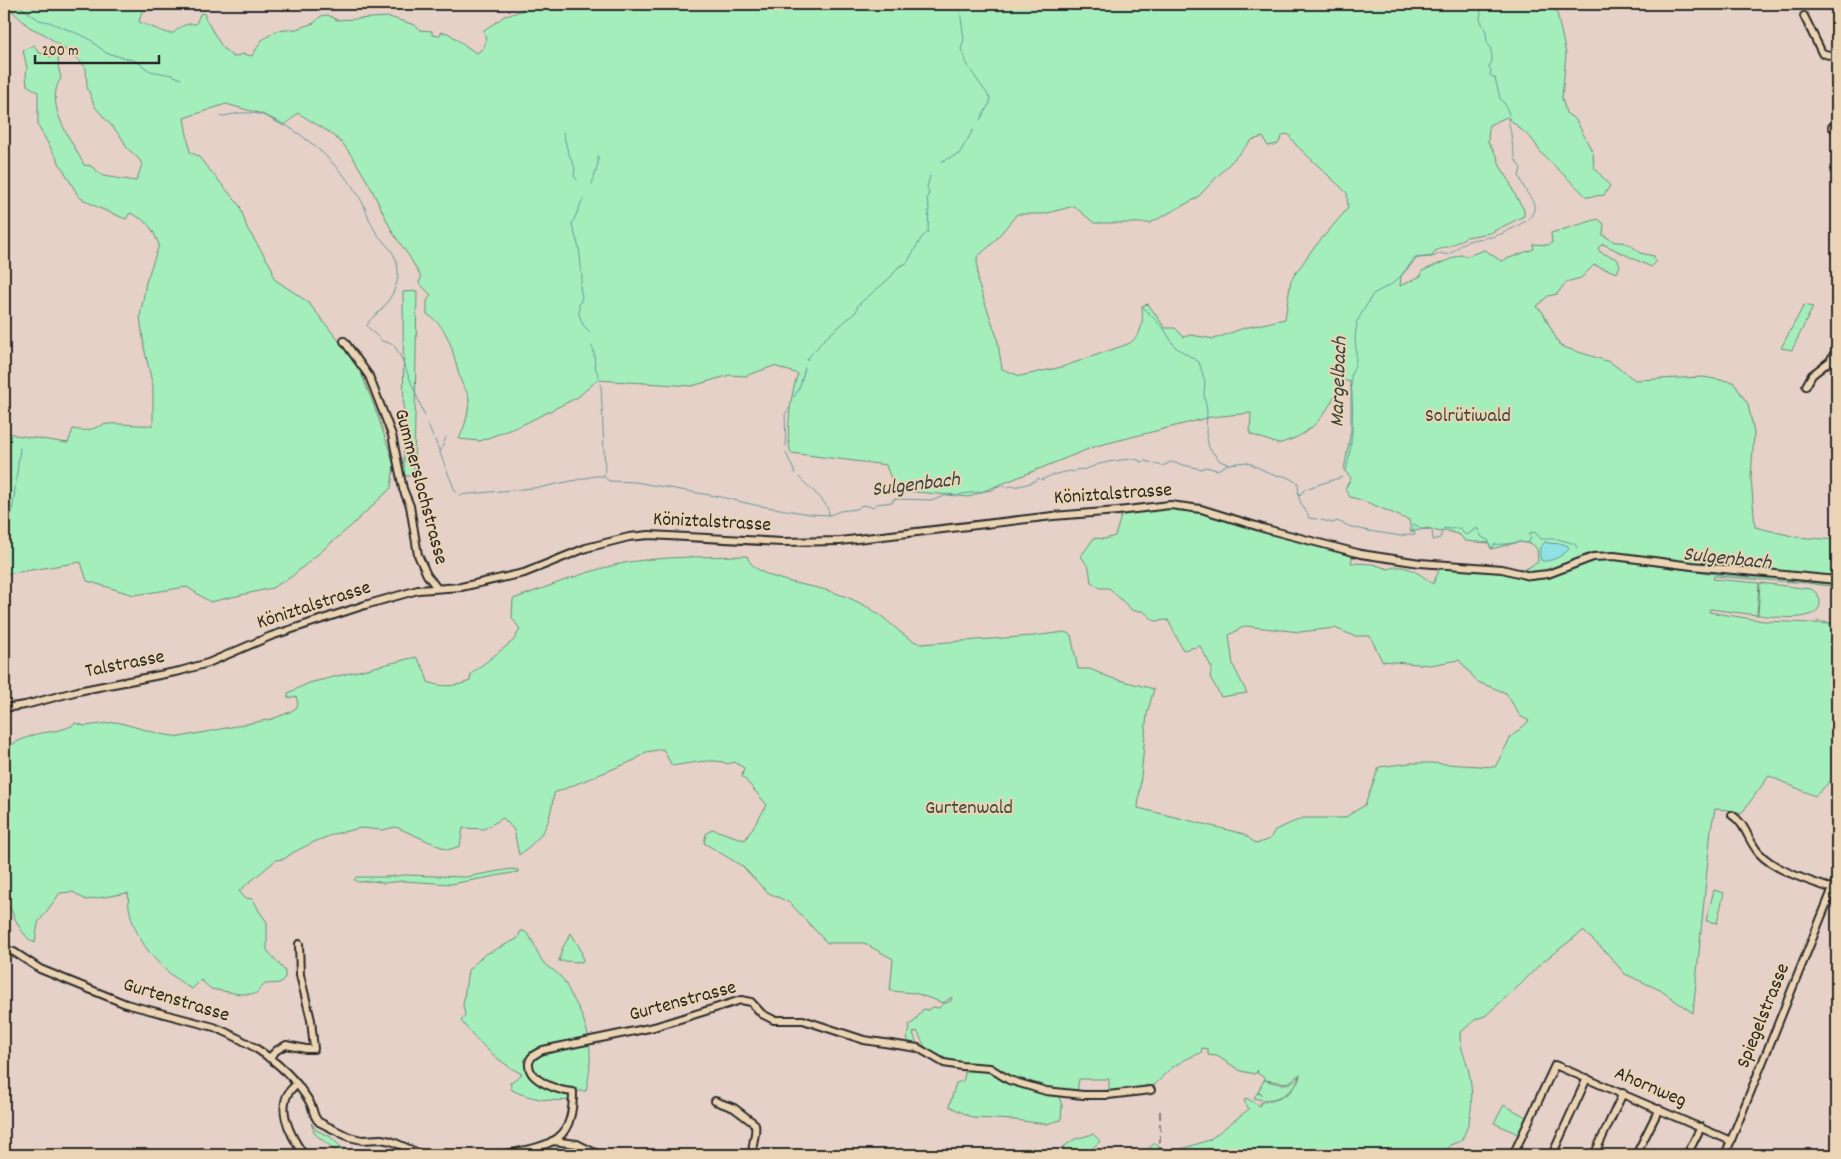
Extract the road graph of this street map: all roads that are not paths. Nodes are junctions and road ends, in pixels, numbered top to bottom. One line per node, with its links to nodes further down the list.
1 (1804, 16): 2 (street)
2 (1837, 54)
3 (344, 341): 6 (street, Gummerslochstrasse)
4 (1837, 342): 5 (street)
5 (1806, 386)
6 (427, 575): 8 (street, Gummerslochstrasse); 9 (street)
7 (1837, 580): 8 (street, Köniztalstrasse)
8 (437, 588): 9 (street, Köniztalstrasse)
9 (418, 590): 10 (street, Köniztalstrasse)
10 (250, 645): 11 (street, Talstrasse)
11 (4, 708)
12 (1732, 814): 14 (street)
13 (1837, 878): 14 (street, Spiegelstrasse)
14 (1835, 890): 26 (street, Spiegelstrasse)
15 (299, 944): 17 (street)
16 (4, 949): 17 (street, Gurtenstrasse)
17 (269, 1058): 19 (street, Gurtenstrasse)
18 (1587, 1078): 21 (street, Ahornweg); 32 (street, Ahornweg); 33 (street)
19 (298, 1084): 27 (street); 28 (street, Gurtenstrasse)
20 (1151, 1090): 25 (street, Gurtenstrasse)
21 (1623, 1093): 23 (street, Ahornweg); 34 (street)
22 (715, 1101): 31 (street)
23 (1659, 1109): 24 (street, Ahornweg); 35 (street)
24 (1701, 1127): 26 (street, Ahornweg); 36 (street)
25 (552, 1141): 29 (street); 30 (street)
26 (1731, 1141): 37 (street, Spiegelstrasse)
27 (304, 1155)
28 (423, 1155)
29 (499, 1155)
30 (599, 1155)
31 (753, 1155)
32 (1513, 1155)
33 (1552, 1155)
34 (1594, 1155)
35 (1636, 1155)
36 (1687, 1155)
37 (1725, 1155)

